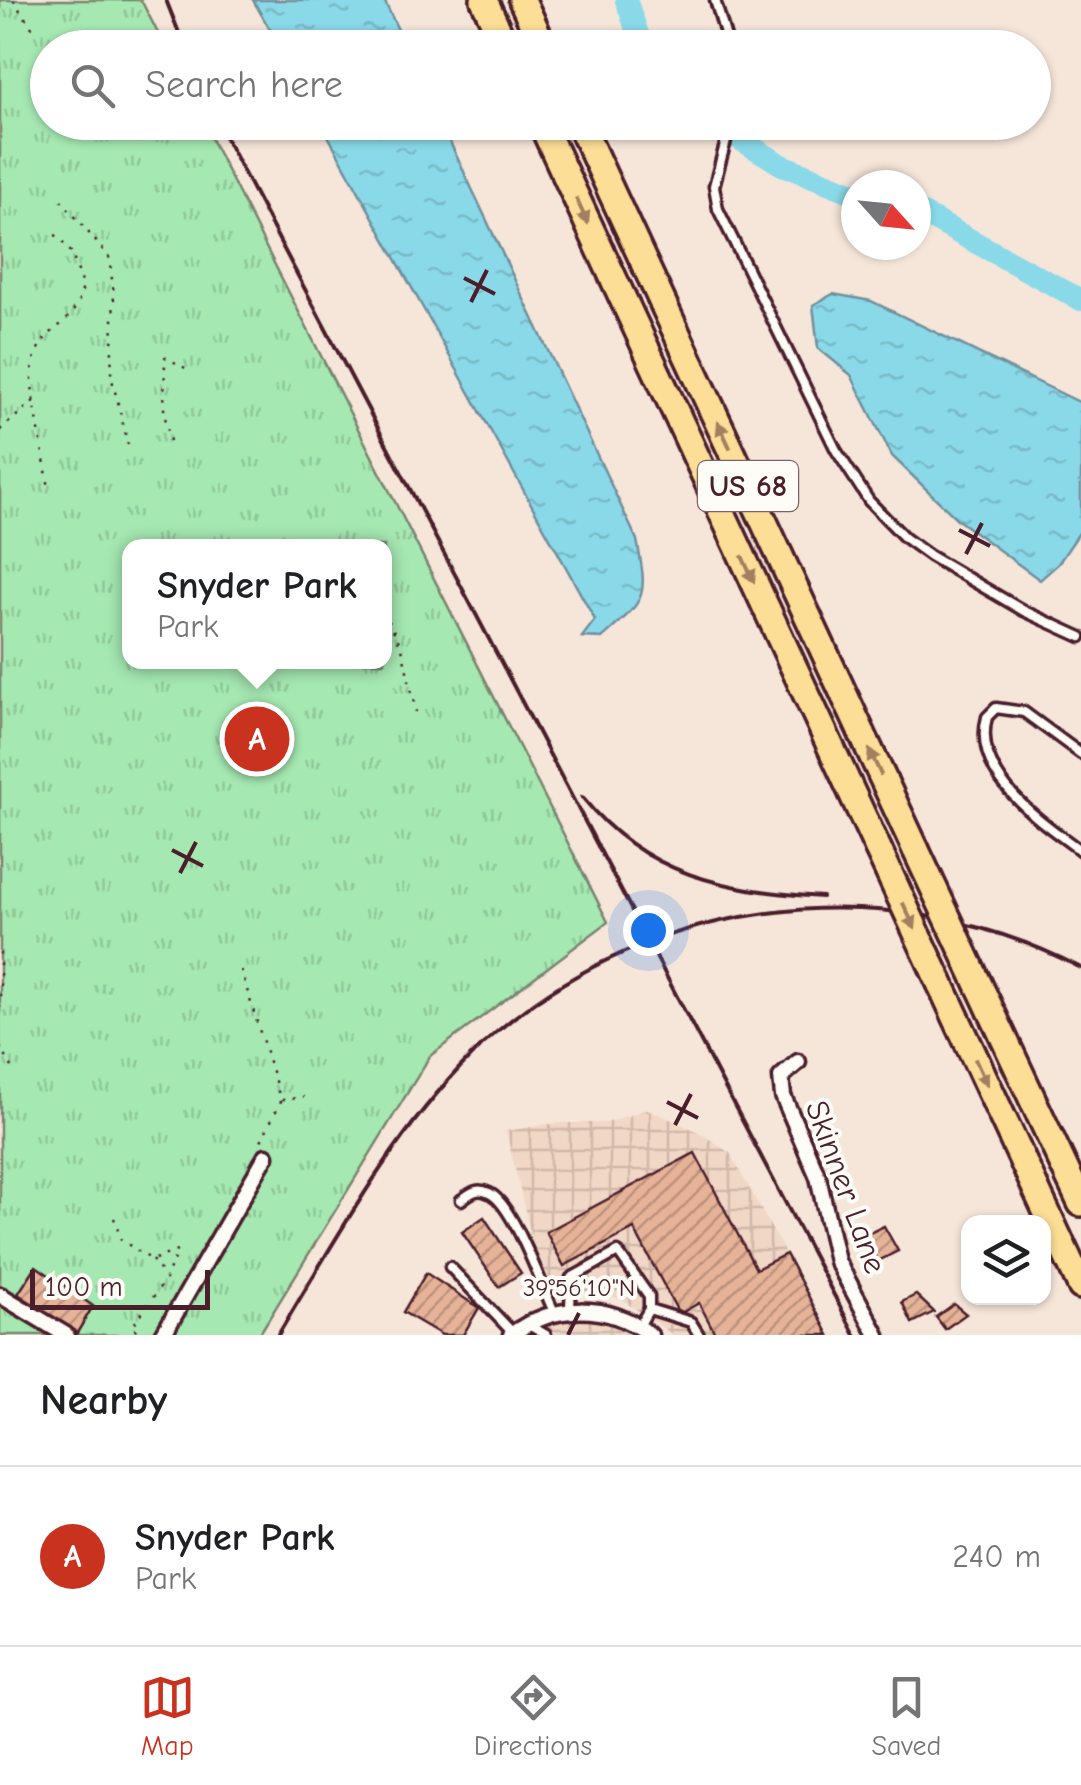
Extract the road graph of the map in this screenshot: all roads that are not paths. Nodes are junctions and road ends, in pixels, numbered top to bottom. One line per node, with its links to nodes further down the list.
1 (484, 0): 4 (highway)
2 (522, 0): 5 (highway)
3 (715, 0): 6 (lane)
4 (498, 30)
5 (536, 30)
6 (724, 30)
7 (549, 140): 18 (highway, US 68, one-way to 18, bridge)
8 (587, 140): 16 (highway, US 68, one-way to 8, bridge)
9 (726, 140): 10 (lane)
10 (1081, 636)
11 (1081, 754): 12 (lane)
12 (1081, 851)
13 (798, 1062): 30 (street, Skinner Lane)
14 (263, 1151): 27 (street)
15 (461, 1200): 22 (lane)
16 (1081, 1203)
17 (450, 1267): 25 (lane)
18 (1081, 1286)
19 (0, 1295): 26 (street)
20 (649, 1309): 21 (lane); 24 (lane); 29 (lane)
21 (570, 1310): 22 (street); 24 (street)
22 (554, 1312): 23 (street)
23 (527, 1324): 25 (street); 28 (lane)
24 (644, 1331)
25 (512, 1334)
26 (66, 1335)
27 (164, 1335)
28 (546, 1335)
29 (699, 1335)
30 (877, 1335)

